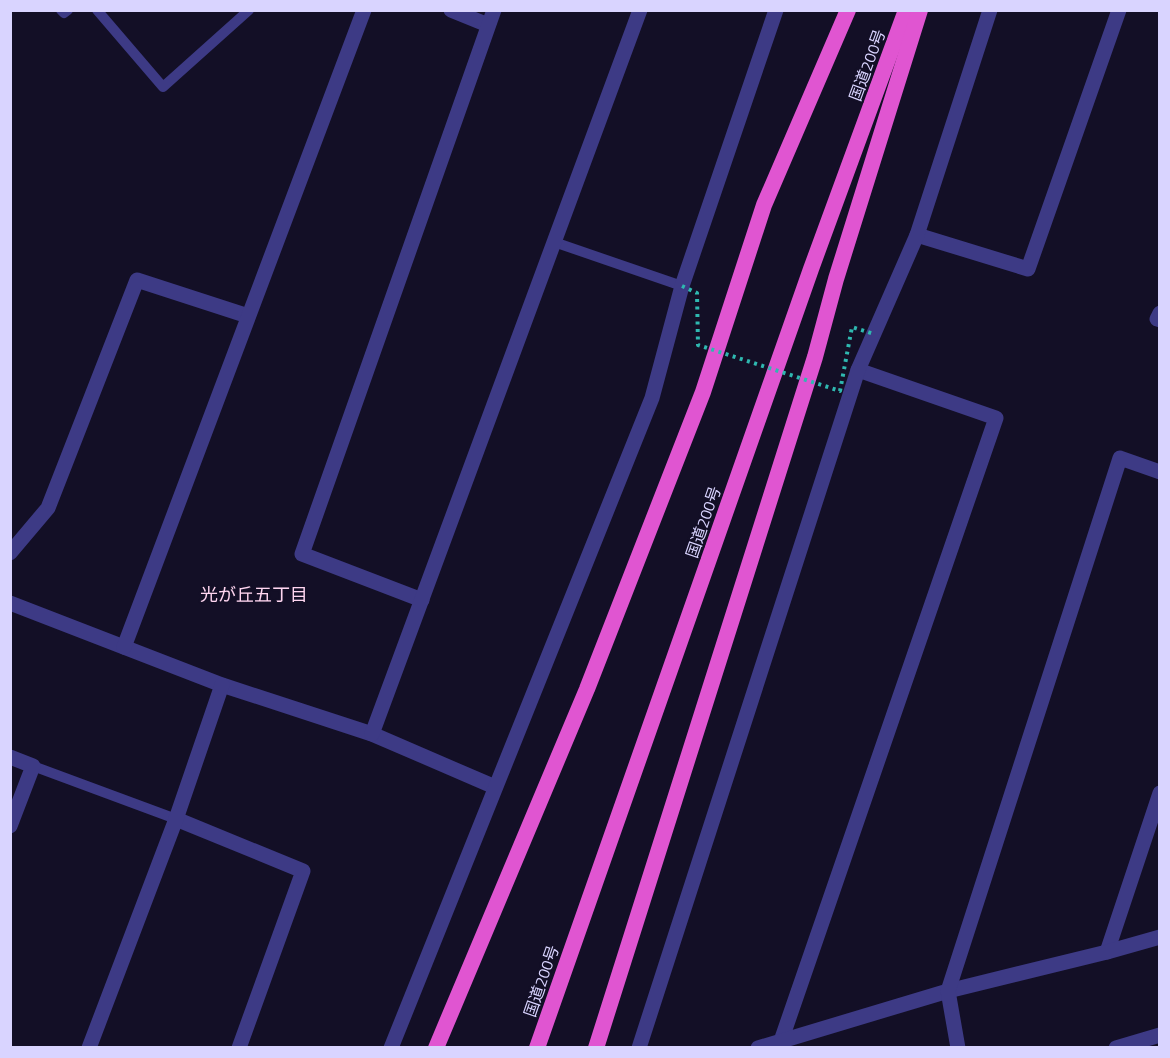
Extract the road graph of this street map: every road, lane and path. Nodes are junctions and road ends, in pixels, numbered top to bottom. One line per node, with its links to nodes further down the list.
1 (61, 10): 2 (lane)
2 (68, 10)
3 (98, 10): 4 (lane)
4 (249, 10)
5 (364, 10): 19 (street)
6 (451, 10): 14 (street)
7 (640, 10): 16 (street)
8 (776, 10): 17 (street)
9 (848, 10): 44 (highway)
10 (906, 10): 45 (highway, 国道200号)
11 (920, 10): 46 (highway)
12 (990, 10): 15 (street)
13 (1119, 10): 15 (street)
14 (491, 18): 25 (street)
15 (917, 236): 21 (street)
16 (554, 242): 17 (lane); 25 (street)
17 (682, 286): 21 (path, bridge); 32 (street)
18 (1160, 313): 20 (street)
19 (248, 316): 24 (street); 27 (street)
20 (1160, 320)
21 (874, 334): 22 (street)
22 (858, 370): 40 (street); 47 (street)
23 (1160, 472): 38 (street)
24 (10, 553)
25 (422, 600): 29 (street)
26 (10, 603): 27 (street)
27 (124, 647): 28 (street)
28 (222, 685): 29 (street); 34 (street)
29 (372, 734): 32 (street)
30 (10, 757): 31 (street)
31 (33, 766): 34 (lane); 35 (street)
32 (495, 787): 43 (street)
33 (1160, 793): 37 (street)
34 (176, 819): 41 (street); 42 (street)
35 (10, 826)
36 (1160, 937): 37 (street)
37 (1107, 952): 38 (street)
38 (948, 991): 40 (street); 49 (street)
39 (1160, 1035): 50 (street)
40 (781, 1041): 48 (street)
41 (89, 1047)
42 (239, 1047)
43 (391, 1047)
44 (436, 1047)
45 (537, 1047)
46 (596, 1047)
47 (639, 1047)
48 (758, 1047)
49 (958, 1047)
50 (1116, 1047)

